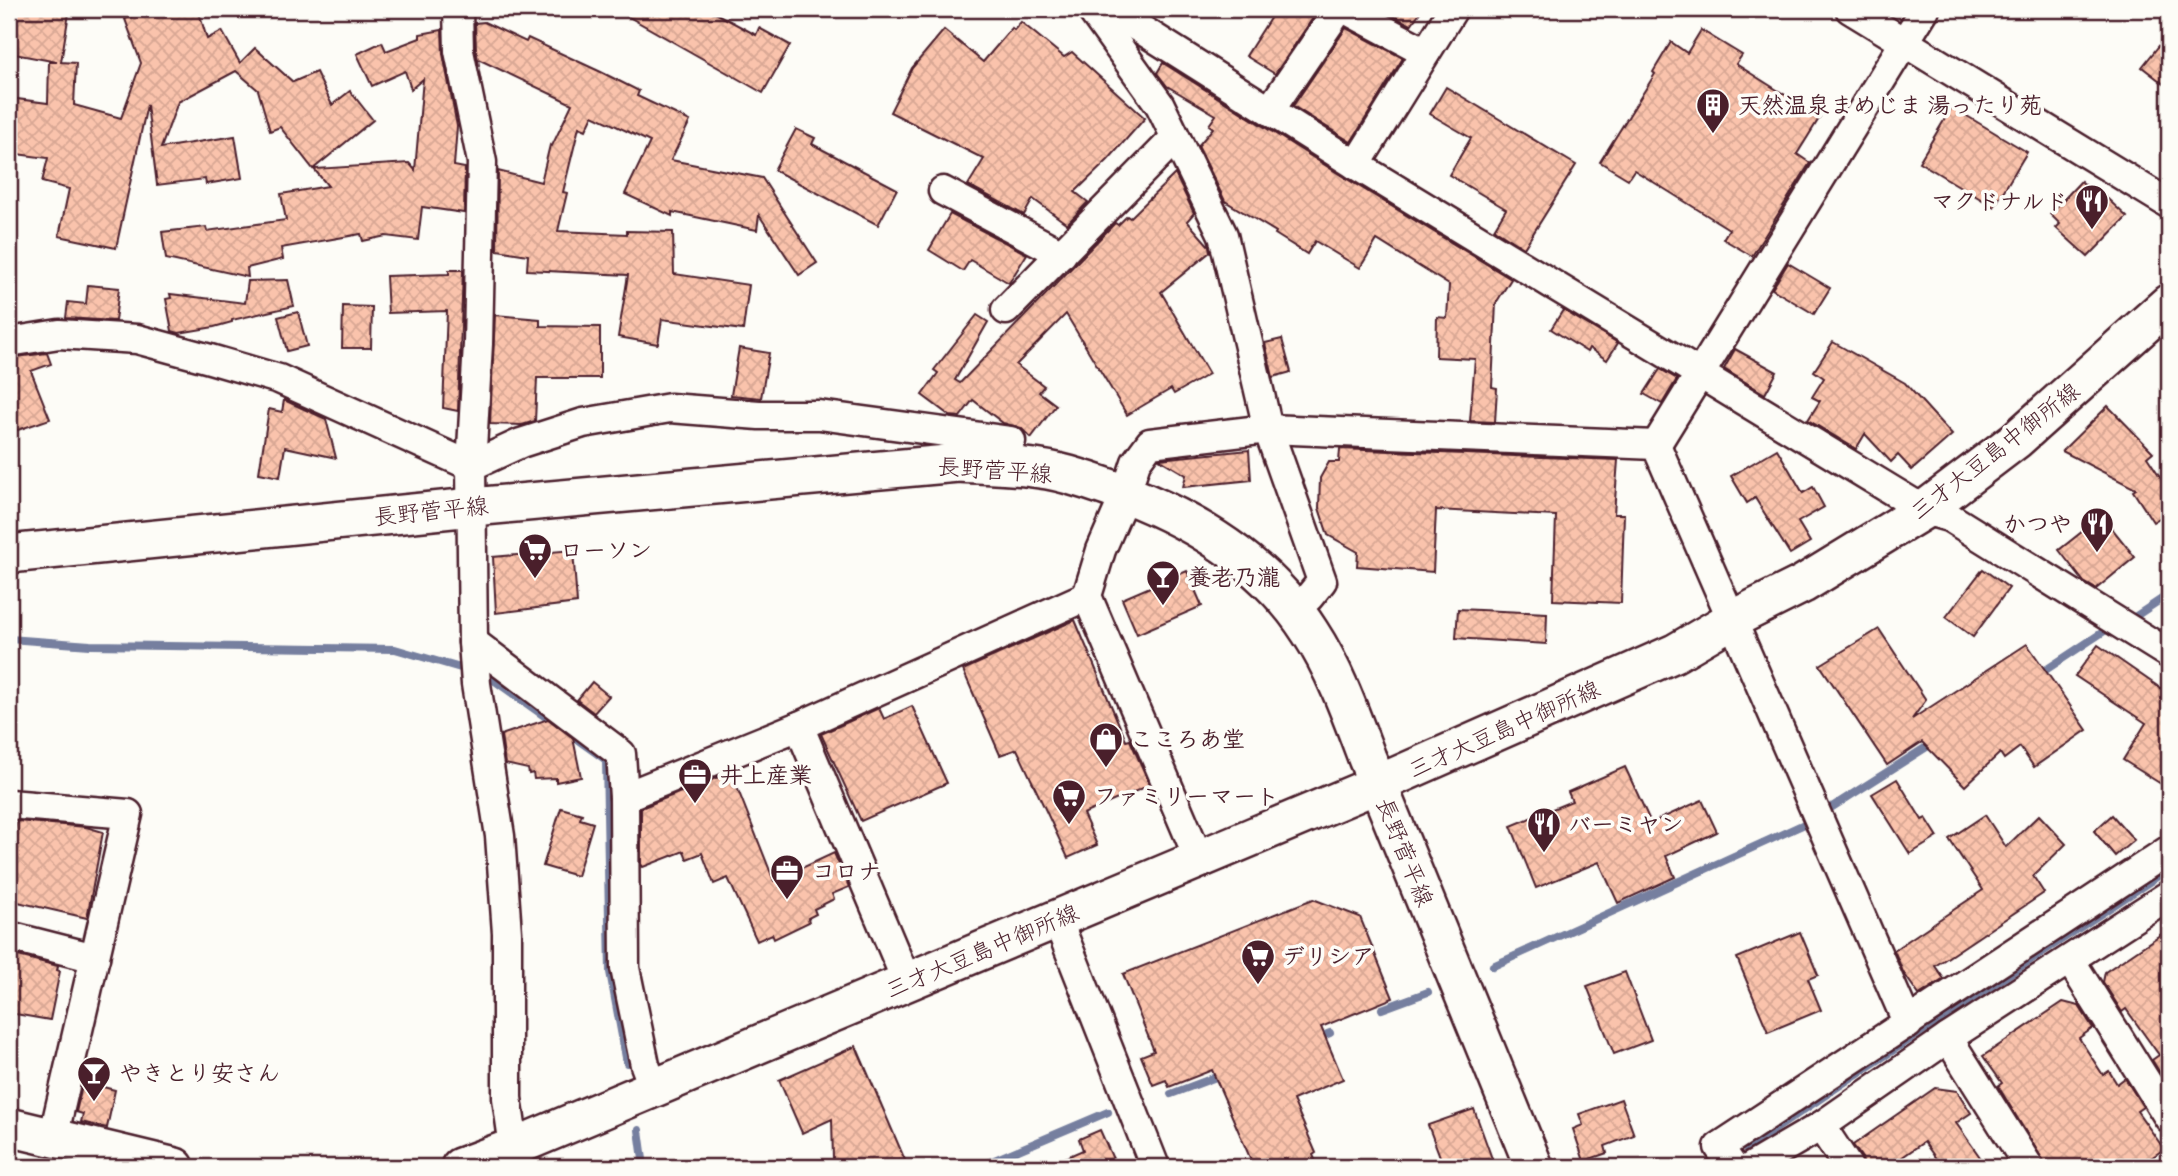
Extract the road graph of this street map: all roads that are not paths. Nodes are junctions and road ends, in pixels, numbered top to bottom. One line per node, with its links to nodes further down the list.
1 (458, 9): 24 (street)
2 (1091, 9): 12 (street)
3 (1109, 9): 11 (street)
4 (1339, 9): 11 (street)
5 (1345, 9): 10 (street)
6 (1453, 9): 10 (street)
7 (1850, 9): 9 (street)
8 (1925, 9): 9 (street)
9 (1904, 43): 15 (street); 20 (street)
10 (1426, 52): 13 (street)
11 (1270, 110): 13 (street)
12 (1175, 138): 16 (street); 21 (street)
13 (1356, 165): 20 (street)
14 (943, 191): 16 (street)
15 (2169, 204)
16 (1062, 254): 18 (street)
17 (2169, 303): 27 (main road, 三才大豆島中御所線)
18 (1006, 310)
19 (9, 342): 24 (street)
20 (1699, 373): 23 (street); 27 (street)
21 (1268, 429): 23 (street); 25 (street); 30 (street)
22 (1012, 441): 24 (street)
23 (1656, 445): 31 (street)
24 (471, 467): 26 (street)
25 (1125, 495): 26 (main road, 長野菅平線); 29 (street); 30 (main road, 長野菅平線)
26 (472, 507): 28 (main road, 長野菅平線); 32 (street)
27 (1924, 510): 31 (main road, 三才大豆島中御所線); 33 (street)
28 (9, 554)
29 (1087, 596): 34 (street); 39 (street)
30 (1293, 609): 35 (main road, 長野菅平線)
31 (1733, 619): 35 (main road, 三才大豆島中御所線); 46 (street)
32 (474, 649): 36 (street); 53 (street)
33 (2169, 654)
34 (800, 726): 36 (street); 45 (street)
35 (1378, 784): 39 (main road, 三才大豆島中御所線); 57 (main road, 長野菅平線)
36 (624, 797): 48 (street)
37 (9, 804): 43 (street)
38 (2169, 850): 46 (street)
39 (1199, 859): 41 (main road, 三才大豆島中御所線)
40 (2169, 895): 44 (street)
41 (1057, 919): 45 (main road, 三才大豆島中御所線); 56 (street)
42 (9, 936): 43 (street)
43 (94, 958): 52 (street)
44 (2070, 960): 47 (street); 49 (street)
45 (907, 982): 48 (main road, 三才大豆島中御所線)
46 (1908, 1024): 58 (street)
47 (1948, 1038): 50 (street); 61 (street)
48 (654, 1089): 53 (main road, 三才大豆島中御所線)
49 (2169, 1118)
50 (1821, 1126): 59 (street); 60 (street)
51 (9, 1127): 52 (main road)
52 (52, 1138): 54 (main road)
53 (514, 1157): 55 (main road, 三才大豆島中御所線)
54 (175, 1167)
55 (460, 1167)
56 (1155, 1167)
57 (1534, 1167)
58 (1733, 1167)
59 (1751, 1167)
60 (1848, 1167)
61 (2029, 1167)

